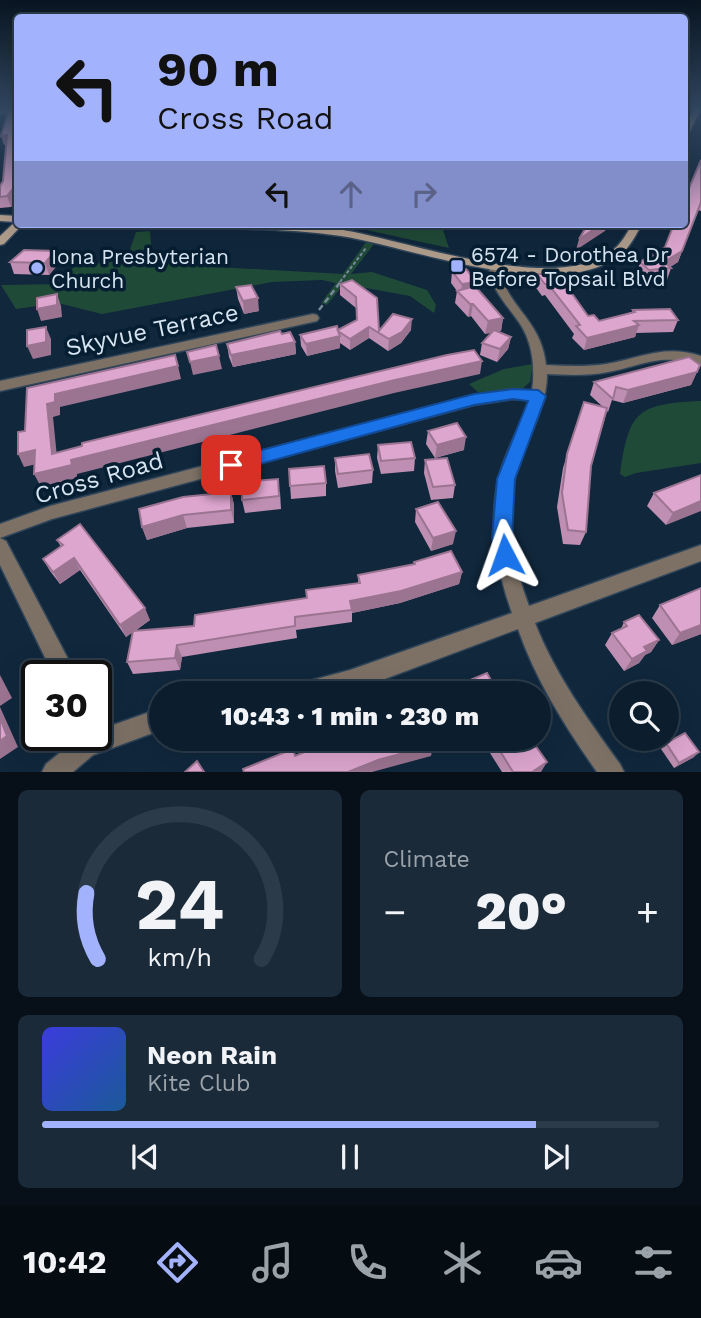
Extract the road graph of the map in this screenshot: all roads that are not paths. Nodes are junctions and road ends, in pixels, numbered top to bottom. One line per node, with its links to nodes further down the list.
1 (14, 226): 4 (street)
2 (297, 228): 5 (street)
3 (635, 228): 5 (street)
4 (0, 242)
5 (494, 266): 8 (street)
6 (313, 318): 9 (street, Skyvue Terrace)
7 (701, 361): 8 (street)
8 (540, 369): 10 (street)
9 (0, 386)
10 (538, 396): 11 (street, Cross Road); 14 (street)
11 (0, 531)
12 (0, 546): 15 (street)
13 (701, 553): 14 (street)
14 (525, 618): 16 (street); 21 (street)
15 (58, 660)
16 (350, 681)
17 (149, 723): 18 (street)
18 (112, 733)
19 (76, 751): 20 (street)
20 (54, 772)
21 (612, 772)

